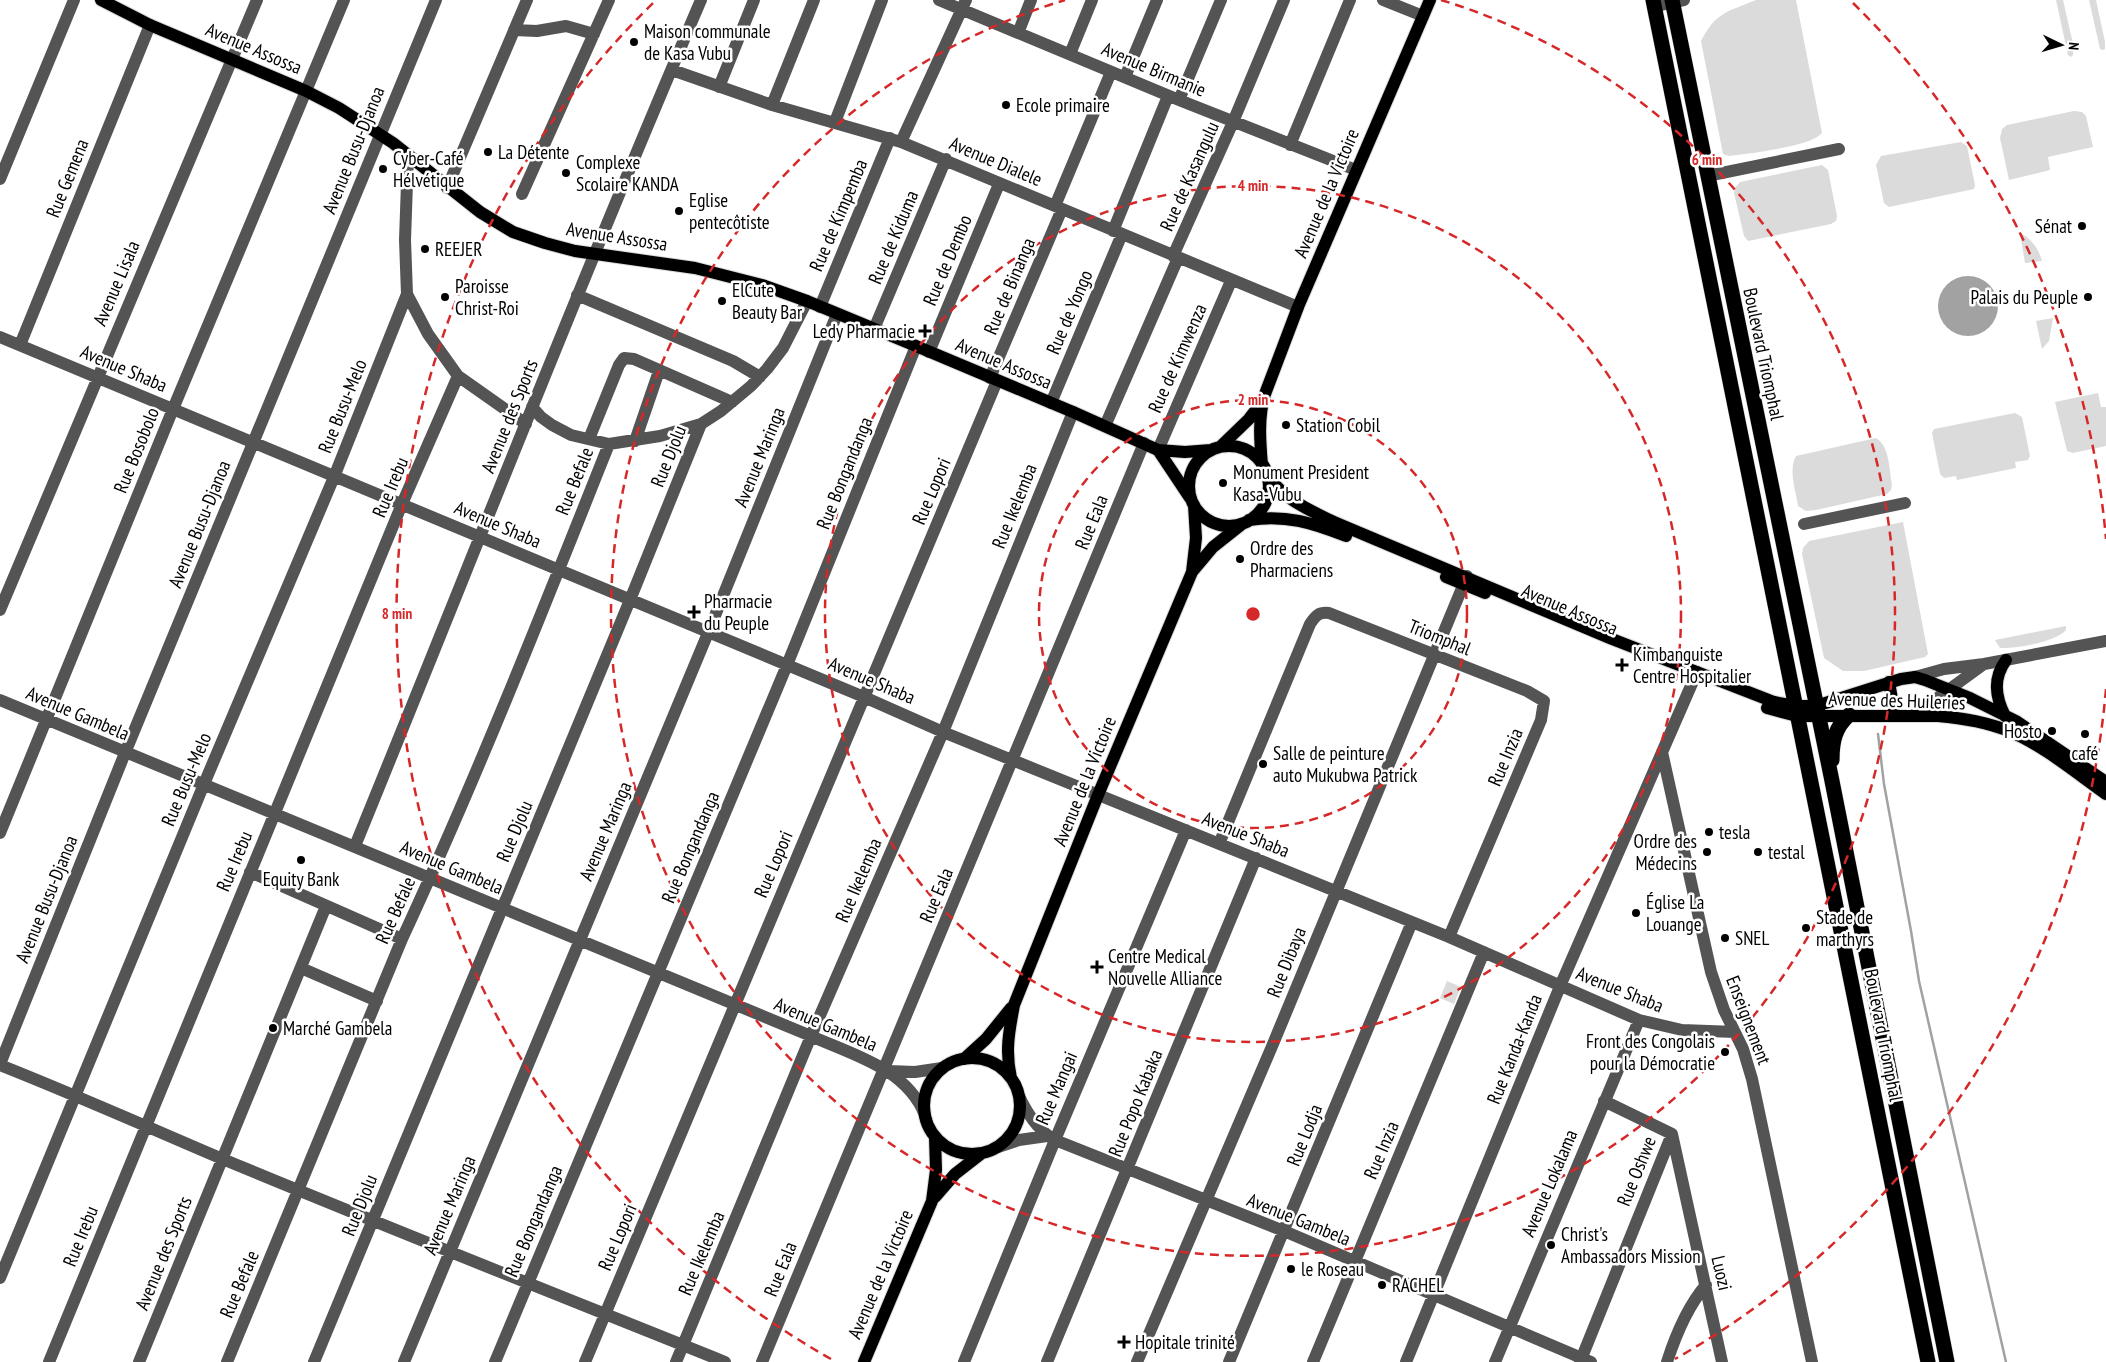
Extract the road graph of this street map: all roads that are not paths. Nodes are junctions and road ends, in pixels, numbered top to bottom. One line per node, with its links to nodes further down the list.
1 (74, 0): 48 (street)
2 (101, 0): 25 (main road, Avenue Assossa)
3 (257, 0): 30 (street, Avenue Lisala)
4 (344, 0): 35 (street, Rue Bosobolo)
5 (436, 0): 40 (street, Avenue Busu-Djanoa)
6 (527, 0): 26 (street)
7 (609, 0): 28 (street)
8 (701, 0): 31 (street, Avenue des Sports)
9 (754, 0): 34 (street)
10 (814, 0): 37 (street)
11 (882, 0): 38 (street)
12 (939, 0): 22 (street, Avenue Birmanie)
13 (1031, 0): 27 (street)
14 (1092, 0): 29 (street)
15 (1157, 0): 33 (street)
16 (1221, 0): 36 (street, Rue de Yongo)
17 (1284, 0): 39 (street, Rue de Kasangulu)
18 (1350, 0): 42 (street)
19 (1383, 0): 24 (street)
20 (1430, 0): 24 (main road, Avenue de la Victoire)
21 (1676, 1): 23 (street); 47 (highway, Boulevard Triomphal)
22 (962, 3): 27 (street, Avenue Birmanie); 41 (street, Rue de Kimpemba)
23 (1654, 3): 116 (highway, Boulevard Triomphal)
24 (1423, 16): 46 (main road, Avenue de la Victoire)
25 (150, 25): 30 (main road, Avenue Assossa); 65 (street, Rue Gemena)
26 (514, 30): 28 (street); 50 (street)
27 (1018, 33): 29 (street, Avenue Birmanie)
28 (594, 34): 51 (street)
29 (1070, 54): 32 (street, Avenue Birmanie)
30 (233, 59): 35 (main road, Avenue Assossa); 70 (street, Avenue Lisala)
31 (672, 70): 34 (street, Avenue Dialele); 54 (street, Avenue des Sports)
32 (1111, 72): 33 (street, Avenue Birmanie); 52 (street, Rue de Binanga)
33 (1125, 77): 36 (street, Avenue Birmanie)
34 (719, 87): 37 (street, Avenue Dialele)
35 (306, 91): 40 (main road, Avenue Assossa); 77 (street, Rue Bosobolo)
36 (1174, 98): 39 (street, Avenue Birmanie); 53 (street, Rue de Yongo)
37 (772, 105): 38 (street, Avenue Dialele)
38 (835, 122): 41 (street, Avenue Dialele)
39 (1233, 122): 42 (street, Avenue Birmanie); 55 (street, Rue de Kasangulu)
40 (380, 133): 44 (main road, Avenue Assossa); 84 (street, Avenue Busu-Djanoa)
41 (896, 140): 45 (street, Avenue Dialele); 60 (street, Rue de Kimpemba)
42 (1290, 144): 46 (street, Avenue Birmanie)
43 (1839, 149): 47 (street)
44 (408, 154): 50 (main road, Avenue Assossa); 57 (street)
45 (946, 159): 49 (street, Avenue Dialele); 63 (street, Rue de Kiduma)
46 (1356, 170): 61 (main road, Avenue de la Victoire)
47 (1708, 176): 117 (highway, Boulevard Triomphal)
48 (0, 179)
49 (1000, 184): 52 (street, Avenue Dialele); 67 (street, Rue de Dembo)
50 (447, 188): 54 (main road, Avenue Assossa)
51 (522, 194)
52 (1058, 207): 53 (street, Avenue Dialele); 72 (street, Rue de Binanga)
53 (1117, 233): 55 (street, Avenue Dialele); 75 (street, Rue de Yongo)
54 (594, 253): 58 (street, Avenue des Sports); 59 (main road, Avenue Assossa)
55 (1176, 257): 56 (street, Avenue Dialele); 81 (street, Rue de Kasangulu)
56 (1231, 281): 61 (street, Avenue Dialele); 88 (street, Rue de Kimwenza)
57 (407, 294): 69 (street); 90 (street, Rue Busu-Melo)
58 (577, 295): 71 (street); 76 (street, Avenue des Sports)
59 (807, 301): 60 (main road, Avenue Assossa); 71 (street)
60 (820, 307): 62 (main road, Avenue Assossa)
61 (1298, 307): 74 (main road, Avenue de la Victoire)
62 (837, 314): 63 (main road, Avenue Assossa); 103 (street, Avenue Maringa)
63 (874, 329): 66 (main road, Avenue Assossa)
64 (0, 337): 65 (street, Avenue Shaba)
65 (20, 345): 70 (street, Avenue Shaba)
66 (916, 346): 67 (main road, Avenue Assossa); 108 (street, Rue Bongandanga)
67 (929, 352): 72 (main road, Avenue Assossa)
68 (659, 371): 73 (street); 82 (street); 83 (street)
69 (458, 376): 79 (street); 92 (street, Rue Irebu)
70 (97, 377): 77 (street, Avenue Shaba); 102 (street, Avenue Lisala)
71 (760, 377): 73 (street)
72 (994, 379): 75 (main road, Avenue Assossa); 113 (street, Rue Lopori)
73 (732, 402): 80 (street)
74 (1262, 402): 87 (main road); 89 (main road)
75 (1051, 403): 78 (main road, Avenue Assossa)
76 (532, 407): 79 (street, Avenue des Sports); 82 (street)
77 (173, 409): 84 (street, Avenue Shaba); 122 (street, Rue Bosobolo)
78 (1073, 412): 81 (main road, Avenue Assossa); 123 (street, Rue Ikelemba)
79 (526, 424): 97 (street, Avenue des Sports)
80 (701, 424): 83 (street); 101 (street, Rue Djolu)
81 (1105, 426): 85 (main road, Avenue Assossa)
82 (588, 439): 86 (street)
83 (635, 441): 86 (street)
84 (253, 443): 90 (street, Avenue Shaba); 126 (street, Avenue Busu-Djanoa)
85 (1144, 443): 88 (main road, Avenue Assossa); 127 (street, Rue Eala)
86 (609, 444): 98 (street, Rue Befale)
87 (1216, 448): 88 (main road); 89 (main road); 93 (main road)
88 (1158, 450): 93 (main road)
89 (1264, 468): 94 (main road); 96 (main road)
90 (334, 477): 92 (street, Avenue Shaba); 130 (street, Rue Busu-Melo)
91 (1905, 503): 95 (street)
92 (402, 504): 97 (street, Avenue Shaba); 133 (street, Rue Irebu)
93 (1194, 504): 94 (main road); 99 (main road)
94 (1247, 521): 96 (main road); 99 (main road)
95 (1804, 524)
96 (1332, 526): 100 (main road, Avenue Assossa)
97 (481, 538): 98 (street, Avenue Shaba); 137 (street, Avenue des Sports)
98 (559, 570): 101 (street, Avenue Shaba); 140 (street, Rue Befale)
99 (1192, 572): 132 (main road, Avenue de la Victoire)
100 (1465, 580): 105 (street, Rue Dibaya); 109 (main road, Avenue Assossa)
101 (630, 600): 103 (street, Avenue Shaba); 143 (street, Rue Djolu)
102 (0, 610)
103 (708, 633): 108 (street, Avenue Shaba); 147 (street, Avenue Maringa)
104 (2106, 641): 106 (street)
105 (1434, 654): 115 (street, Triomphal); 136 (street, Triomphal); 141 (street, Rue Dibaya)
106 (2006, 660): 107 (street); 121 (main road)
107 (1984, 664): 110 (street); 112 (street)
108 (787, 665): 113 (street, Avenue Shaba); 150 (street, Rue Bongandanga)
109 (1695, 676): 116 (main road, Avenue Assossa); 125 (street, Rue Kanda-Kanda)
110 (1915, 677): 111 (main road, Avenue des Huileries); 112 (main road, Avenue des Huileries)
111 (1889, 682): 117 (main road, Avenue des Huileries); 120 (main road)
112 (1948, 689): 119 (street); 121 (main road, Avenue des Huileries)
113 (864, 696): 123 (street, Avenue Shaba); 153 (street, Rue Lopori)
114 (0, 700): 122 (street, Avenue Gambela)
115 (1544, 701): 145 (street, Rue Inzia)
116 (1797, 711): 117 (main road, Avenue Assossa); 211 (highway, Boulevard Triomphal)
117 (1817, 711): 118 (main road, Avenue des Huileries); 128 (highway, Boulevard Triomphal)
118 (1849, 715): 120 (main road, Avenue des Huileries); 128 (highway)
119 (1914, 715): 120 (main road, Avenue des Huileries); 124 (main road, Avenue des Huileries)
120 (1895, 716)
121 (2005, 716): 124 (main road, Avenue des Huileries)
122 (46, 720): 126 (street, Avenue Gambela); 135 (street, Rue Bosobolo)
123 (943, 732): 127 (street, Avenue Shaba); 157 (street, Rue Ikelemba)
124 (2047, 747): 129 (main road, Avenue des Huileries); 131 (main road, Avenue des Huileries)
125 (1662, 752): 151 (street, Rue Kanda-Kanda); 156 (street, Enseignement)
126 (125, 753): 130 (street, Avenue Gambela); 159 (street, Avenue Busu-Djanoa)
127 (1014, 761): 132 (street, Avenue Shaba); 161 (street, Rue Eala)
128 (1832, 781): 212 (highway, Boulevard Triomphal)
129 (2106, 782)
130 (204, 784): 133 (street, Avenue Gambela); 163 (street, Rue Busu-Melo)
131 (2106, 794)
132 (1098, 795): 134 (street, Avenue Shaba); 154 (main road, Avenue de la Victoire)
133 (275, 813): 137 (street, Avenue Gambela); 139 (street, Rue Irebu)
134 (1186, 830): 136 (street, Avenue Shaba); 170 (street, Rue Mangai)
135 (0, 833)
136 (1220, 844): 138 (street, Avenue Shaba)
137 (355, 846): 140 (street, Avenue Gambela)
138 (1256, 858): 141 (street, Avenue Shaba); 174 (street, Rue Popo Kabaka)
139 (250, 872): 142 (street); 167 (street, Rue Irebu)
140 (430, 878): 143 (street, Avenue Gambela); 146 (street, Rue Befale)
141 (1336, 890): 144 (street, Avenue Shaba); 177 (street, Rue Dibaya)
142 (326, 906): 146 (street); 149 (street, Avenue des Sports)
143 (502, 909): 147 (street, Avenue Gambela); 178 (street, Rue Djolu)
144 (1412, 922): 145 (street, Avenue Shaba); 179 (street, Rue Lodja)
145 (1449, 937): 148 (street, Avenue Shaba)
146 (402, 939): 152 (street, Rue Befale)
147 (580, 941): 150 (street, Avenue Gambela); 180 (street, Avenue Maringa)
148 (1484, 952): 151 (street, Avenue Shaba); 181 (street, Rue Inzia)
149 (301, 968): 152 (street); 173 (street, Avenue des Sports)
150 (657, 973): 153 (street, Avenue Gambela); 183 (street, Rue Bongandanga)
151 (1560, 984): 155 (street, Avenue Shaba); 185 (street, Rue Kanda-Kanda)
152 (377, 1001): 175 (street, Rue Befale)
153 (734, 1005): 157 (street, Avenue Gambela); 186 (street, Rue Lopori)
154 (1014, 1005): 158 (main road); 162 (main road)
155 (1639, 1020): 156 (street, Avenue Shaba); 165 (street, Avenue Lokalama)
156 (1735, 1032): 210 (street, Enseignement)
157 (811, 1036): 161 (street, Avenue Gambela); 188 (street, Rue Ikelemba)
158 (964, 1059): 160 (main road); 162 (main road)
159 (0, 1064): 163 (street)
160 (942, 1068): 161 (street); 166 (main road)
161 (886, 1070): 166 (street); 199 (street, Rue Eala)
162 (1011, 1078): 164 (main road)
163 (76, 1095): 167 (street); 182 (street, Rue Busu-Melo)
164 (1018, 1096): 170 (street); 171 (main road)
165 (1604, 1101): 168 (street); 187 (street, Avenue Lokalama)
166 (924, 1114): 169 (main road)
167 (146, 1125): 173 (street); 190 (street, Rue Irebu)
168 (1672, 1134): 184 (street, Luozi); 189 (street, Rue Oshwe)
169 (935, 1137): 172 (main road); 176 (main road)
170 (1051, 1138): 171 (street); 174 (street, Avenue Gambela); 201 (street, Rue Mangai)
171 (998, 1147): 172 (main road)
172 (982, 1154): 176 (main road)
173 (222, 1159): 175 (street); 191 (street, Avenue des Sports)
174 (1128, 1171): 177 (street, Avenue Gambela); 202 (street, Rue Popo Kabaka)
175 (299, 1190): 178 (street); 192 (street, Rue Befale)
176 (932, 1201): 200 (main road, Avenue de la Victoire)
177 (1206, 1202): 179 (street, Avenue Gambela); 203 (street, Rue Dibaya)
178 (373, 1221): 180 (street); 193 (street, Rue Djolu)
179 (1284, 1231): 181 (street, Avenue Gambela); 204 (street, Rue Lodja)
180 (450, 1252): 183 (street); 194 (street, Avenue Maringa)
181 (1354, 1261): 185 (street, Avenue Gambela); 205 (street, Rue Inzia)
182 (0, 1278)
183 (528, 1282): 186 (street); 195 (street, Rue Bongandanga)
184 (1706, 1285): 208 (street); 209 (street, Luozi)
185 (1434, 1294): 187 (street, Avenue Gambela); 206 (street, Rue Kanda-Kanda)
186 (605, 1313): 188 (street); 196 (street, Rue Lopori)
187 (1509, 1327): 189 (street, Avenue Gambela); 207 (street, Avenue Lokalama)
188 (683, 1345): 197 (street, Rue Ikelemba); 198 (street)
189 (1584, 1361)
190 (49, 1362)
191 (139, 1362)
192 (227, 1362)
193 (314, 1362)
194 (404, 1362)
195 (495, 1362)
196 (585, 1362)
197 (676, 1362)
198 (725, 1362)
199 (762, 1362)
200 (864, 1362)
201 (964, 1362)
202 (1047, 1362)
203 (1137, 1362)
204 (1230, 1362)
205 (1312, 1362)
206 (1406, 1362)
207 (1495, 1362)
208 (1667, 1362)
209 (1722, 1362)
210 (1812, 1362)
211 (1928, 1362)
212 (1947, 1362)

